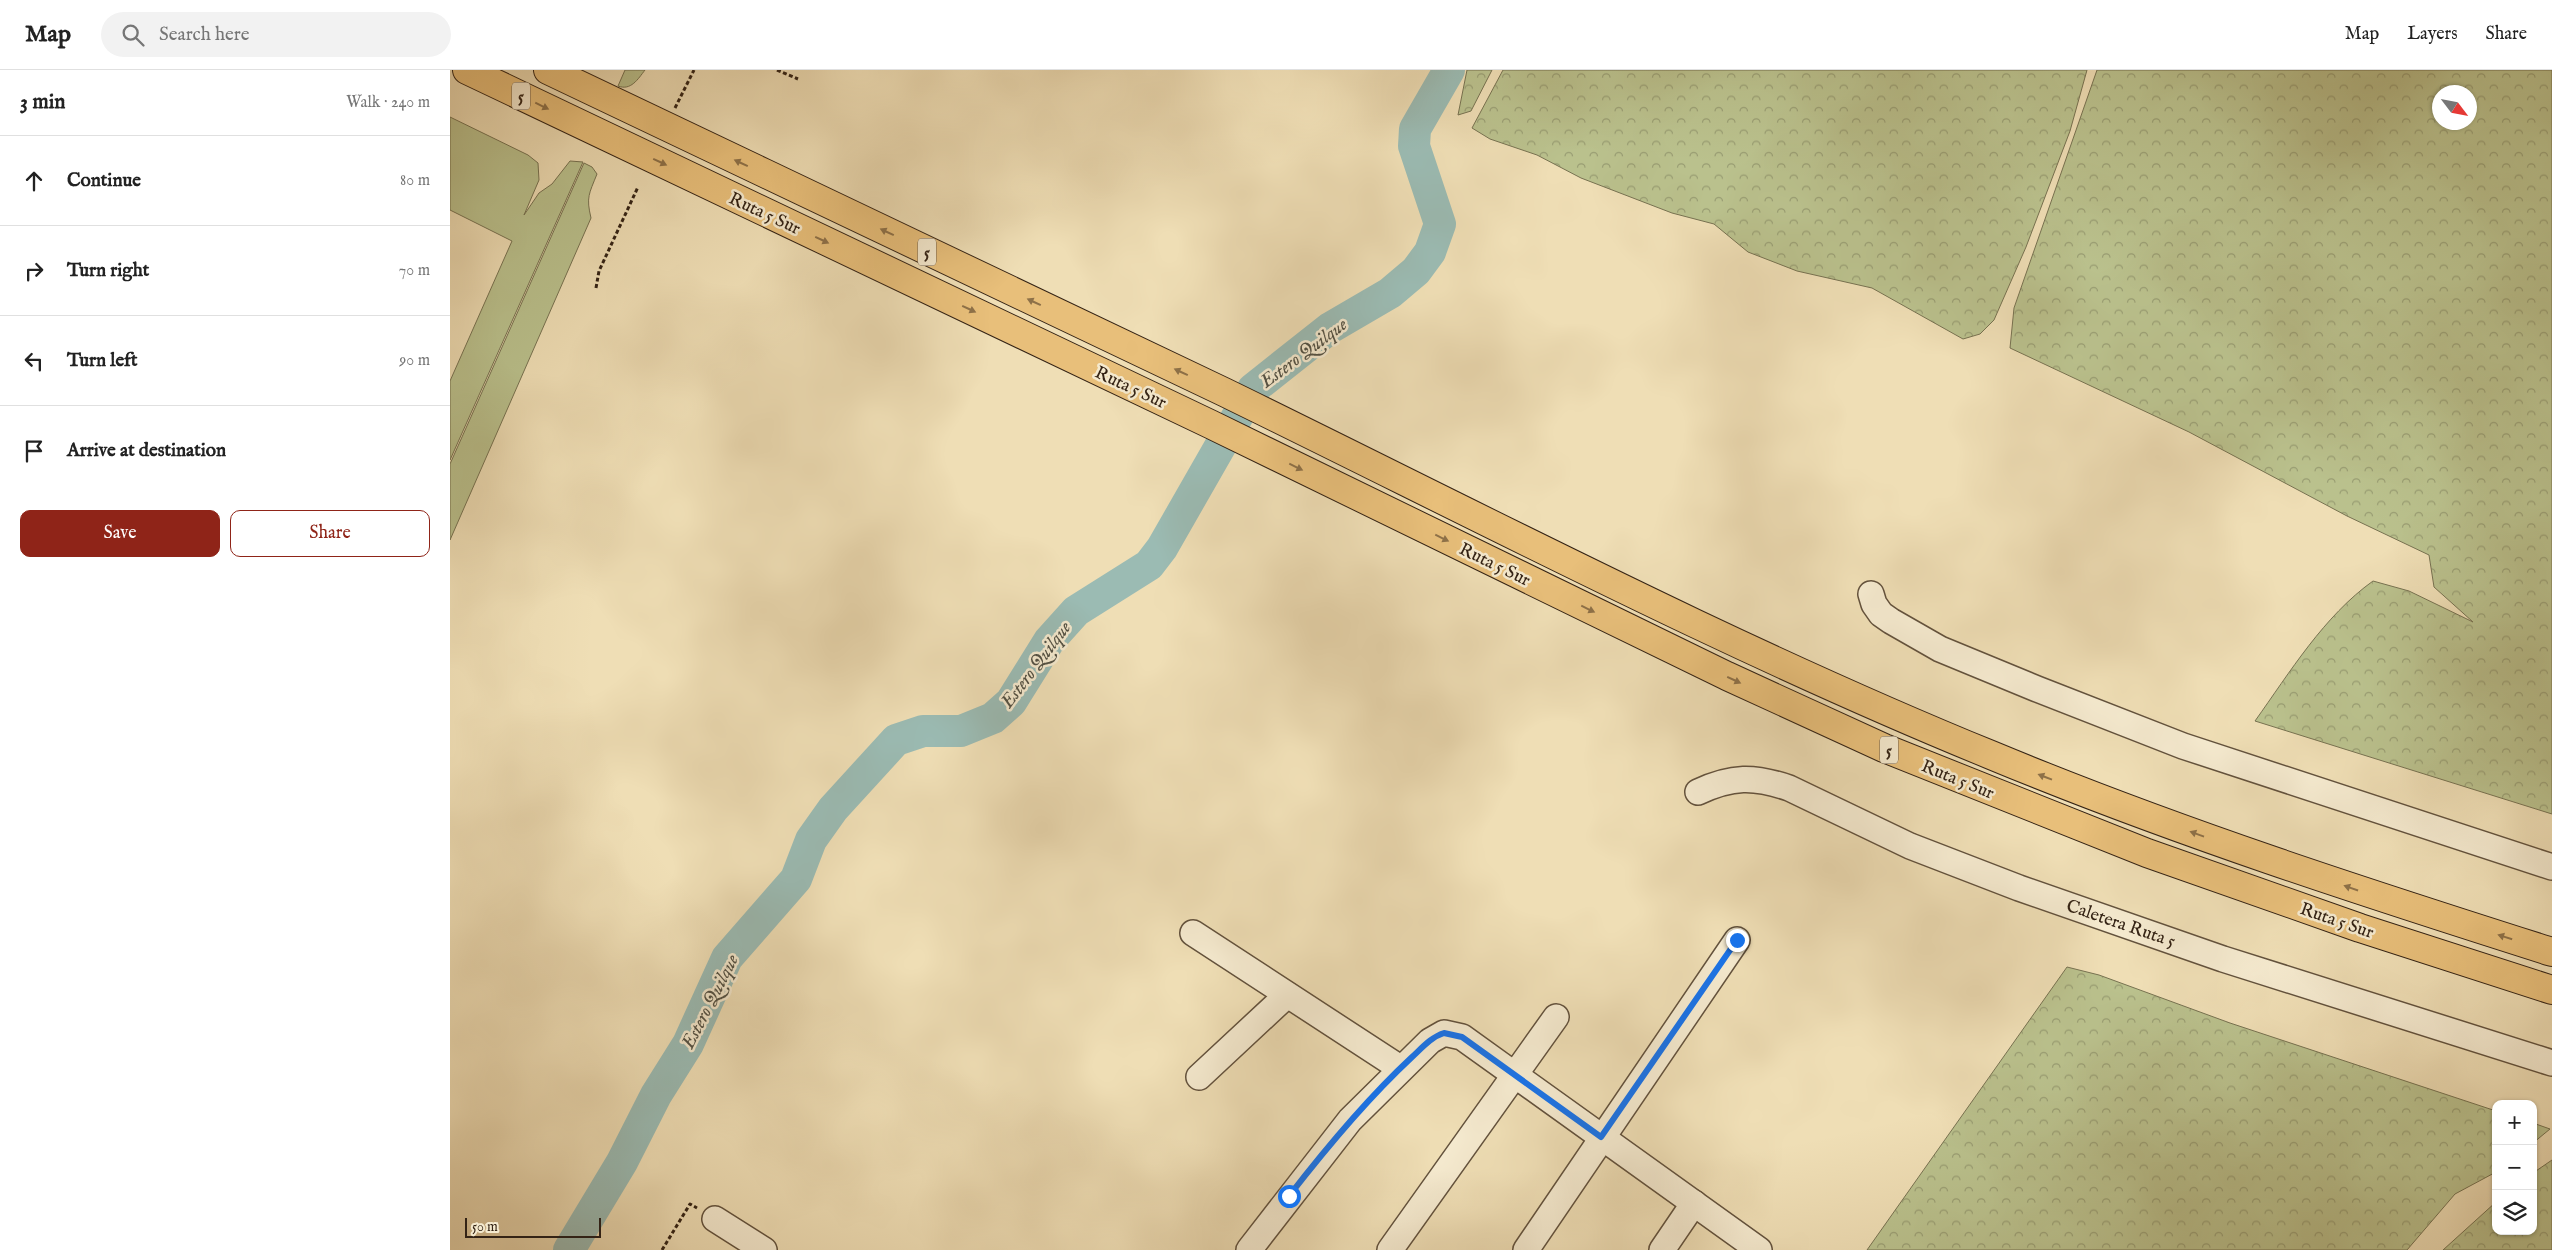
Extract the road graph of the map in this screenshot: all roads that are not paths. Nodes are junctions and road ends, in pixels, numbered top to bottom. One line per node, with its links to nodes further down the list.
1 (467, 70): 9 (highway, Ruta 5 Sur / 5, one-way to 9)
2 (548, 70): 8 (highway, Ruta 5 Sur / 5, one-way to 2)
3 (1871, 594): 5 (street)
4 (1698, 792): 12 (street, Caletera Ruta 5)
5 (2552, 867)
6 (1193, 933): 10 (street)
7 (1737, 940): 16 (street)
8 (2552, 952)
9 (2552, 990)
10 (1287, 995): 13 (street); 15 (street)
11 (1556, 1017): 14 (street)
12 (2552, 1063)
13 (1400, 1068): 14 (street); 20 (street)
14 (1515, 1074): 16 (street); 21 (street)
15 (1199, 1078)
16 (1601, 1137): 17 (street); 22 (street)
17 (1694, 1203): 23 (street); 24 (street)
18 (715, 1219): 19 (street)
19 (764, 1250)
20 (1249, 1250)
21 (1390, 1250)
22 (1526, 1250)
23 (1662, 1250)
24 (1759, 1250)

